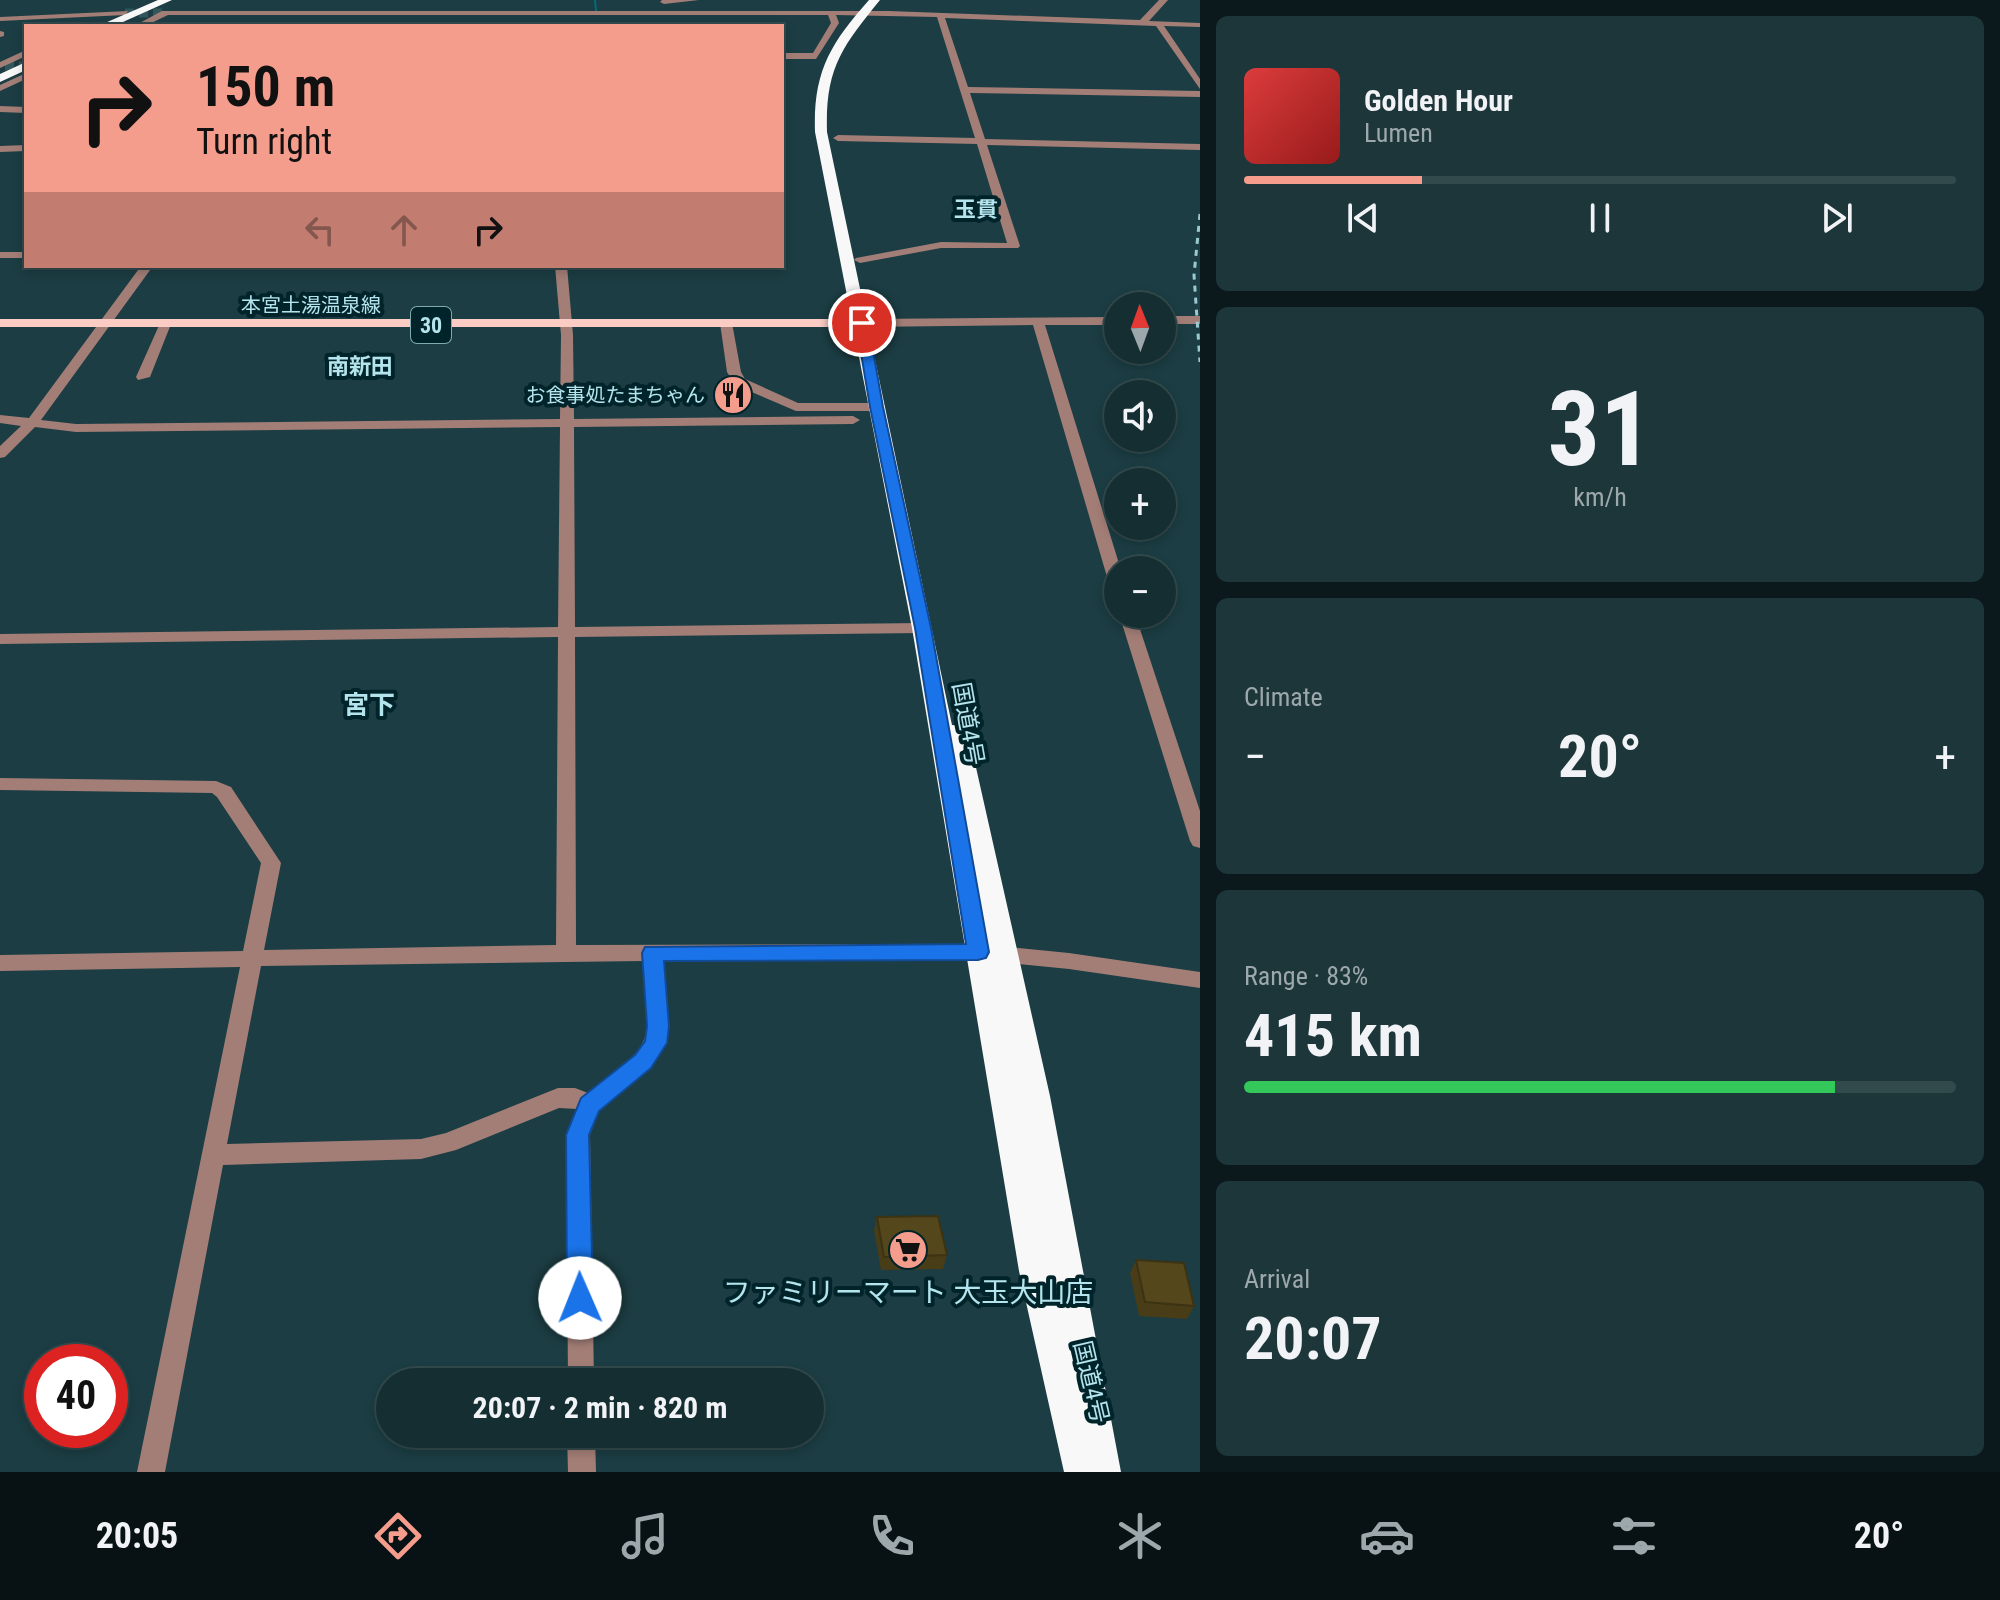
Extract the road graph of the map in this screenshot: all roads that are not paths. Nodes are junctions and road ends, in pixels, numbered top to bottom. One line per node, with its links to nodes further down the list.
1 (105, 0): 16 (street)
2 (167, 0): 23 (highway)
3 (179, 0): 24 (highway)
4 (545, 0): 12 (street)
5 (695, 0): 13 (street)
6 (1164, 0): 20 (street)
7 (1039, 6): 14 (street)
8 (25, 7): 18 (street)
9 (877, 7): 14 (street); 14 (street); 17 (street); 40 (highway, 国道4号); 56 (highway, 国道4号)
10 (125, 13): 16 (street)
11 (237, 13): 12 (street); 25 (street); 26 (street)
12 (546, 13): 13 (street); 27 (street)
13 (628, 13): 17 (street)
14 (944, 13): 20 (street); 36 (street)
15 (61, 14): 16 (street); 18 (street); 22 (street)
16 (98, 14)
17 (831, 14): 30 (street)
18 (18, 17): 19 (street)
19 (0, 19)
20 (1145, 22): 21 (street)
21 (1158, 23): 28 (street); 34 (street)
22 (64, 24)
23 (109, 24)
24 (122, 24)
25 (142, 24)
26 (231, 24)
27 (548, 24)
28 (1200, 25)
29 (24, 54): 32 (street)
30 (784, 56)
31 (24, 63): 32 (highway)
32 (1, 69)
33 (24, 77): 35 (street)
34 (1200, 86)
35 (0, 88)
36 (963, 90): 37 (street); 41 (street)
37 (1200, 94)
38 (0, 109): 39 (street)
39 (24, 110)
40 (838, 138): 41 (street); 47 (highway, 国道4号)
41 (980, 142): 42 (street); 47 (street)
42 (1200, 147)
43 (24, 148): 44 (street)
44 (0, 149)
45 (0, 255): 46 (street)
46 (24, 255)
47 (860, 260): 56 (highway, 国道4号)
48 (146, 268): 57 (street)
49 (561, 268): 59 (street)
50 (1176, 320): 51 (street)
51 (1200, 320)
52 (1104, 321): 53 (street)
53 (1038, 322): 56 (street); 69 (street)
54 (0, 323): 57 (main road, 本宮土湯温泉線 / 30)
55 (726, 323): 56 (main road, 本宮土湯温泉線 / 30); 59 (main road, 本宮土湯温泉線 / 30); 61 (street)
56 (869, 323): 62 (highway, 国道4号); 79 (highway, 国道4号)
57 (105, 324): 58 (main road, 本宮土湯温泉線 / 30); 66 (street)
58 (165, 324): 59 (main road, 本宮土湯温泉線 / 30); 60 (street)
59 (565, 325): 67 (street)
60 (143, 377)
61 (783, 401): 62 (street); 65 (street)
62 (877, 407): 70 (highway, 国道4号)
63 (0, 419): 66 (street)
64 (853, 420): 65 (street)
65 (780, 422): 67 (street)
66 (32, 423): 67 (street); 68 (street)
67 (567, 424): 72 (street)
68 (0, 454)
69 (1109, 556)
70 (923, 628): 72 (street); 76 (highway, 国道4号)
71 (1132, 628): 75 (street)
72 (565, 632): 73 (street); 77 (street)
73 (0, 639)
74 (0, 784): 80 (street)
75 (1200, 841)
76 (978, 952): 78 (street); 79 (street); 89 (highway, 国道4号)
77 (566, 953): 78 (street); 80 (street)
78 (653, 953): 83 (street)
79 (1005, 953): 82 (street); 90 (highway, 国道4号)
80 (254, 958): 81 (street); 84 (street)
81 (0, 963)
82 (1200, 980)
83 (590, 1105): 84 (street); 85 (street)
84 (214, 1155): 87 (street)
85 (581, 1368)
86 (581, 1448): 88 (street)
87 (151, 1472)
88 (582, 1472)
89 (1083, 1472)
90 (1102, 1472)

